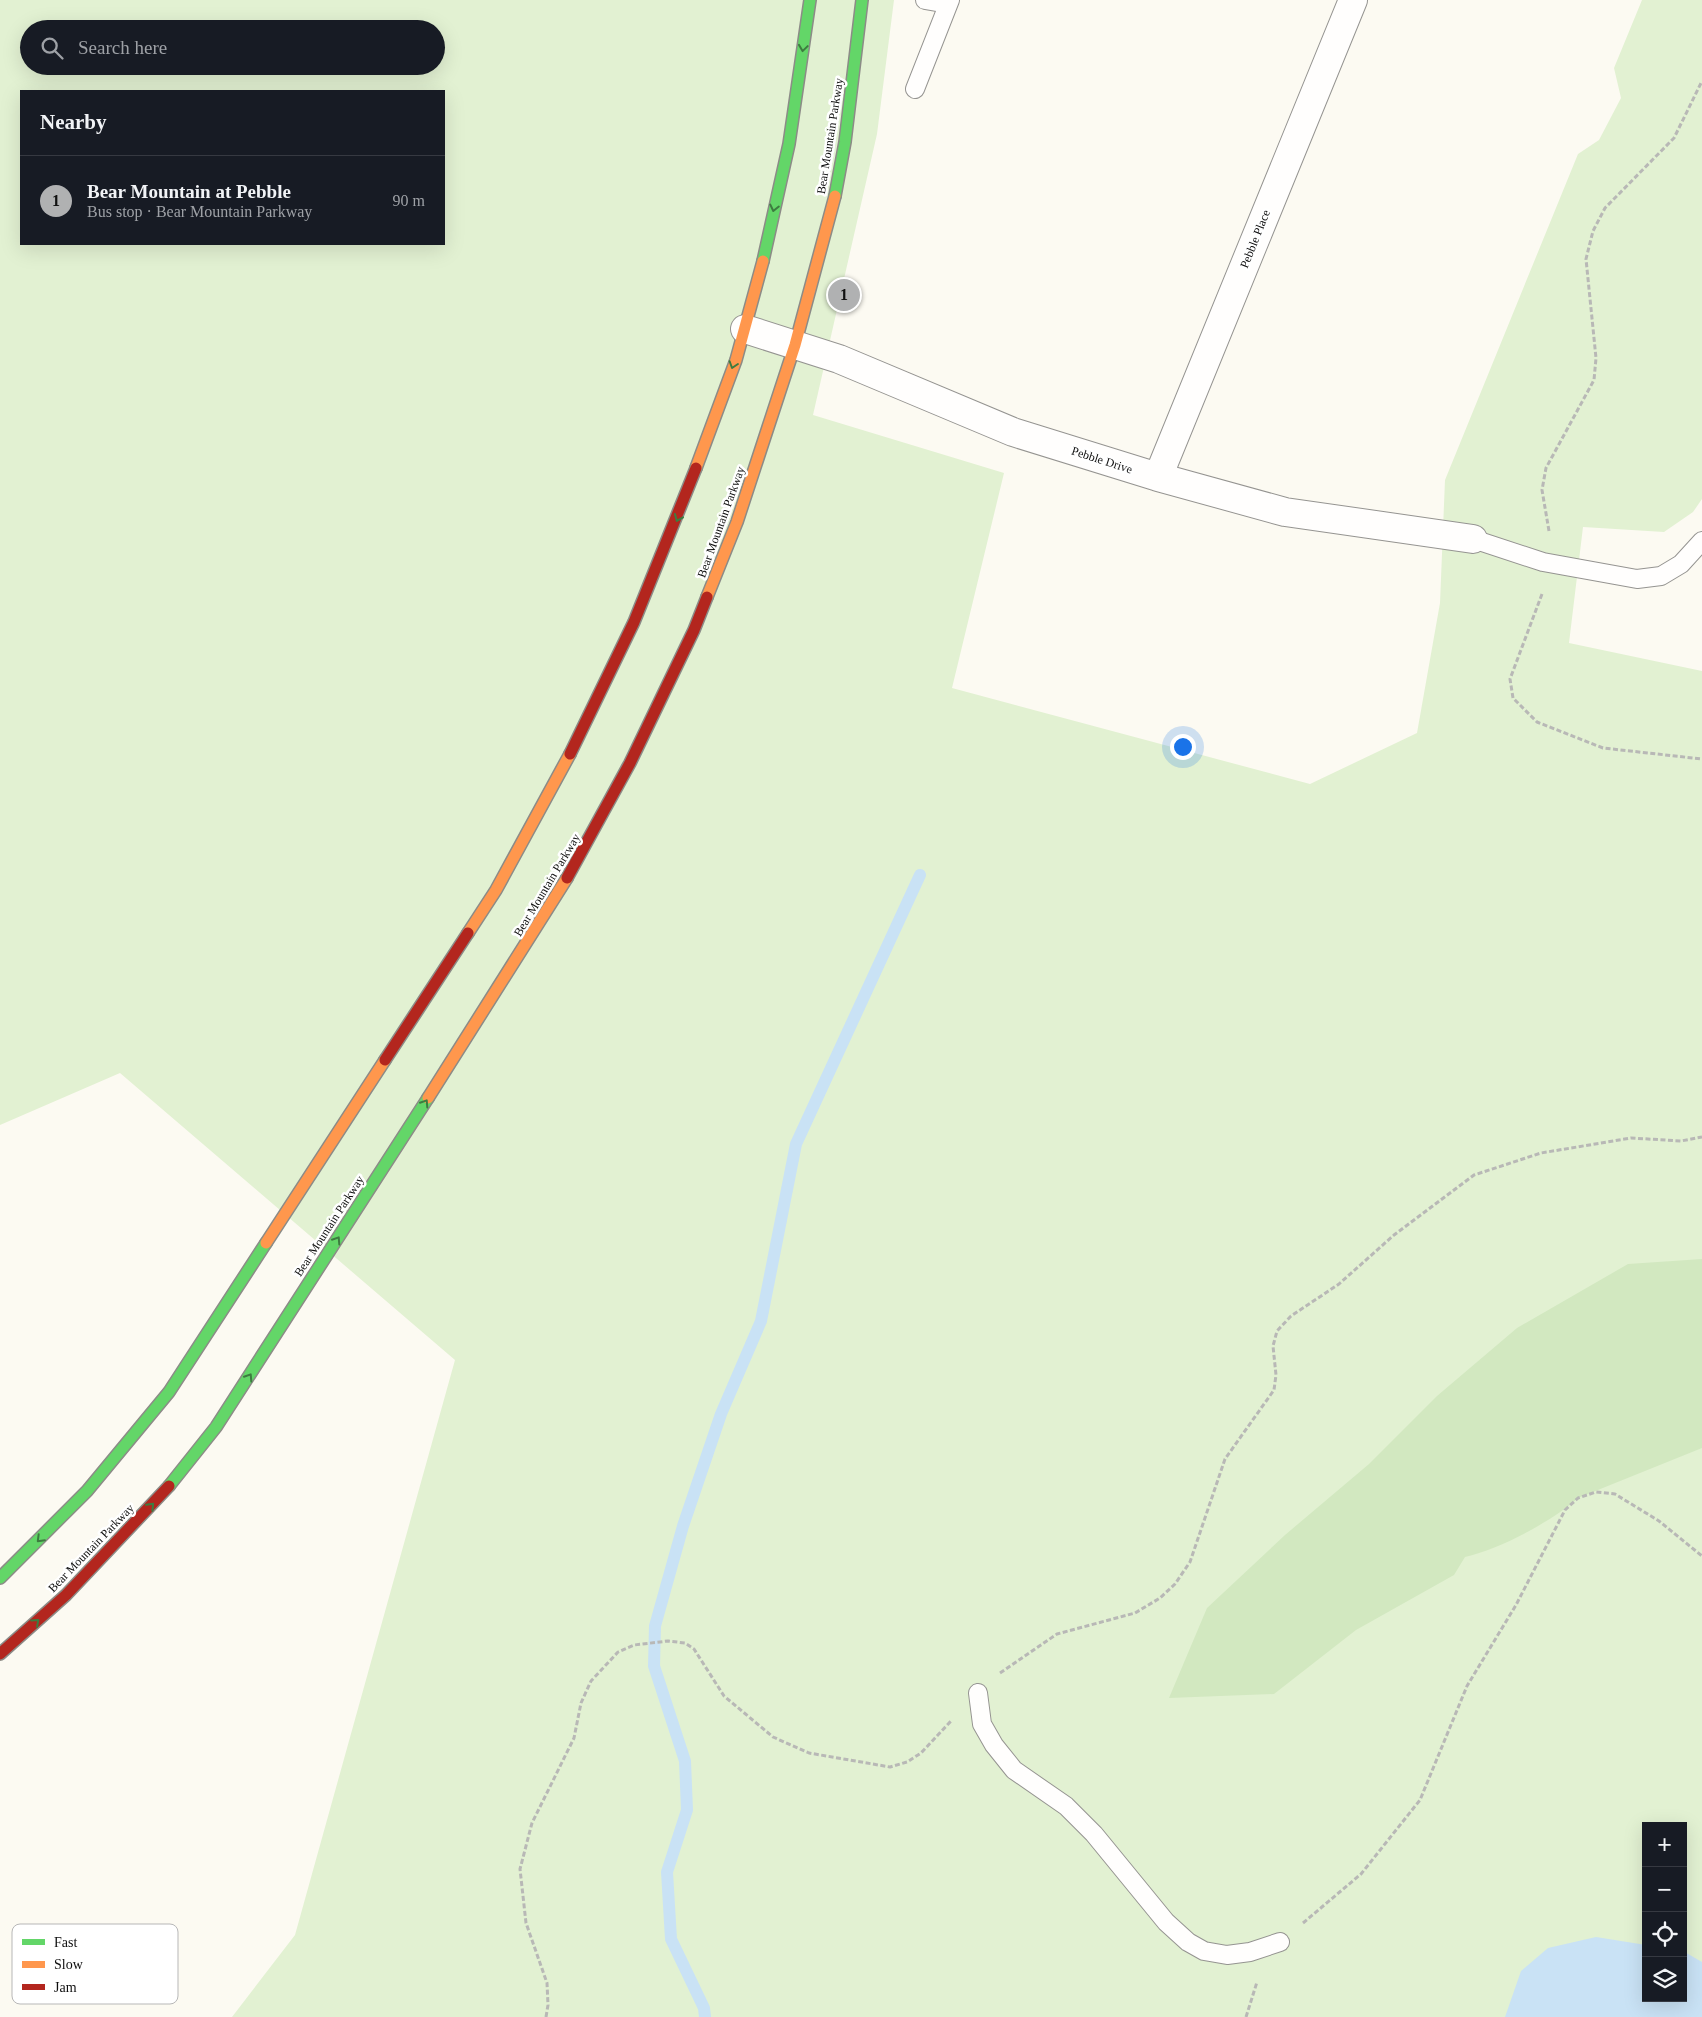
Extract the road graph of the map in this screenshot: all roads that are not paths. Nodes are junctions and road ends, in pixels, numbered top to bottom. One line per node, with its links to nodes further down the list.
1 (810, 0): 7 (street, one-way to 7)
2 (862, 0): 8 (street, Bear Mountain Parkway)
3 (925, 0): 5 (lane)
4 (1353, 0): 9 (street, Pebble Place)
5 (949, 2): 6 (lane)
6 (916, 89)
7 (745, 329): 8 (street, Pebble Drive); 12 (street, one-way to 12)
8 (795, 345): 9 (street, Pebble Drive); 13 (street, Bear Mountain Parkway, one-way to 8)
9 (1158, 478): 10 (street, Pebble Drive)
10 (1474, 539): 11 (lane)
11 (1702, 541)
12 (0, 1578)
13 (0, 1654)
14 (978, 1693): 15 (lane)
15 (1280, 1942)

